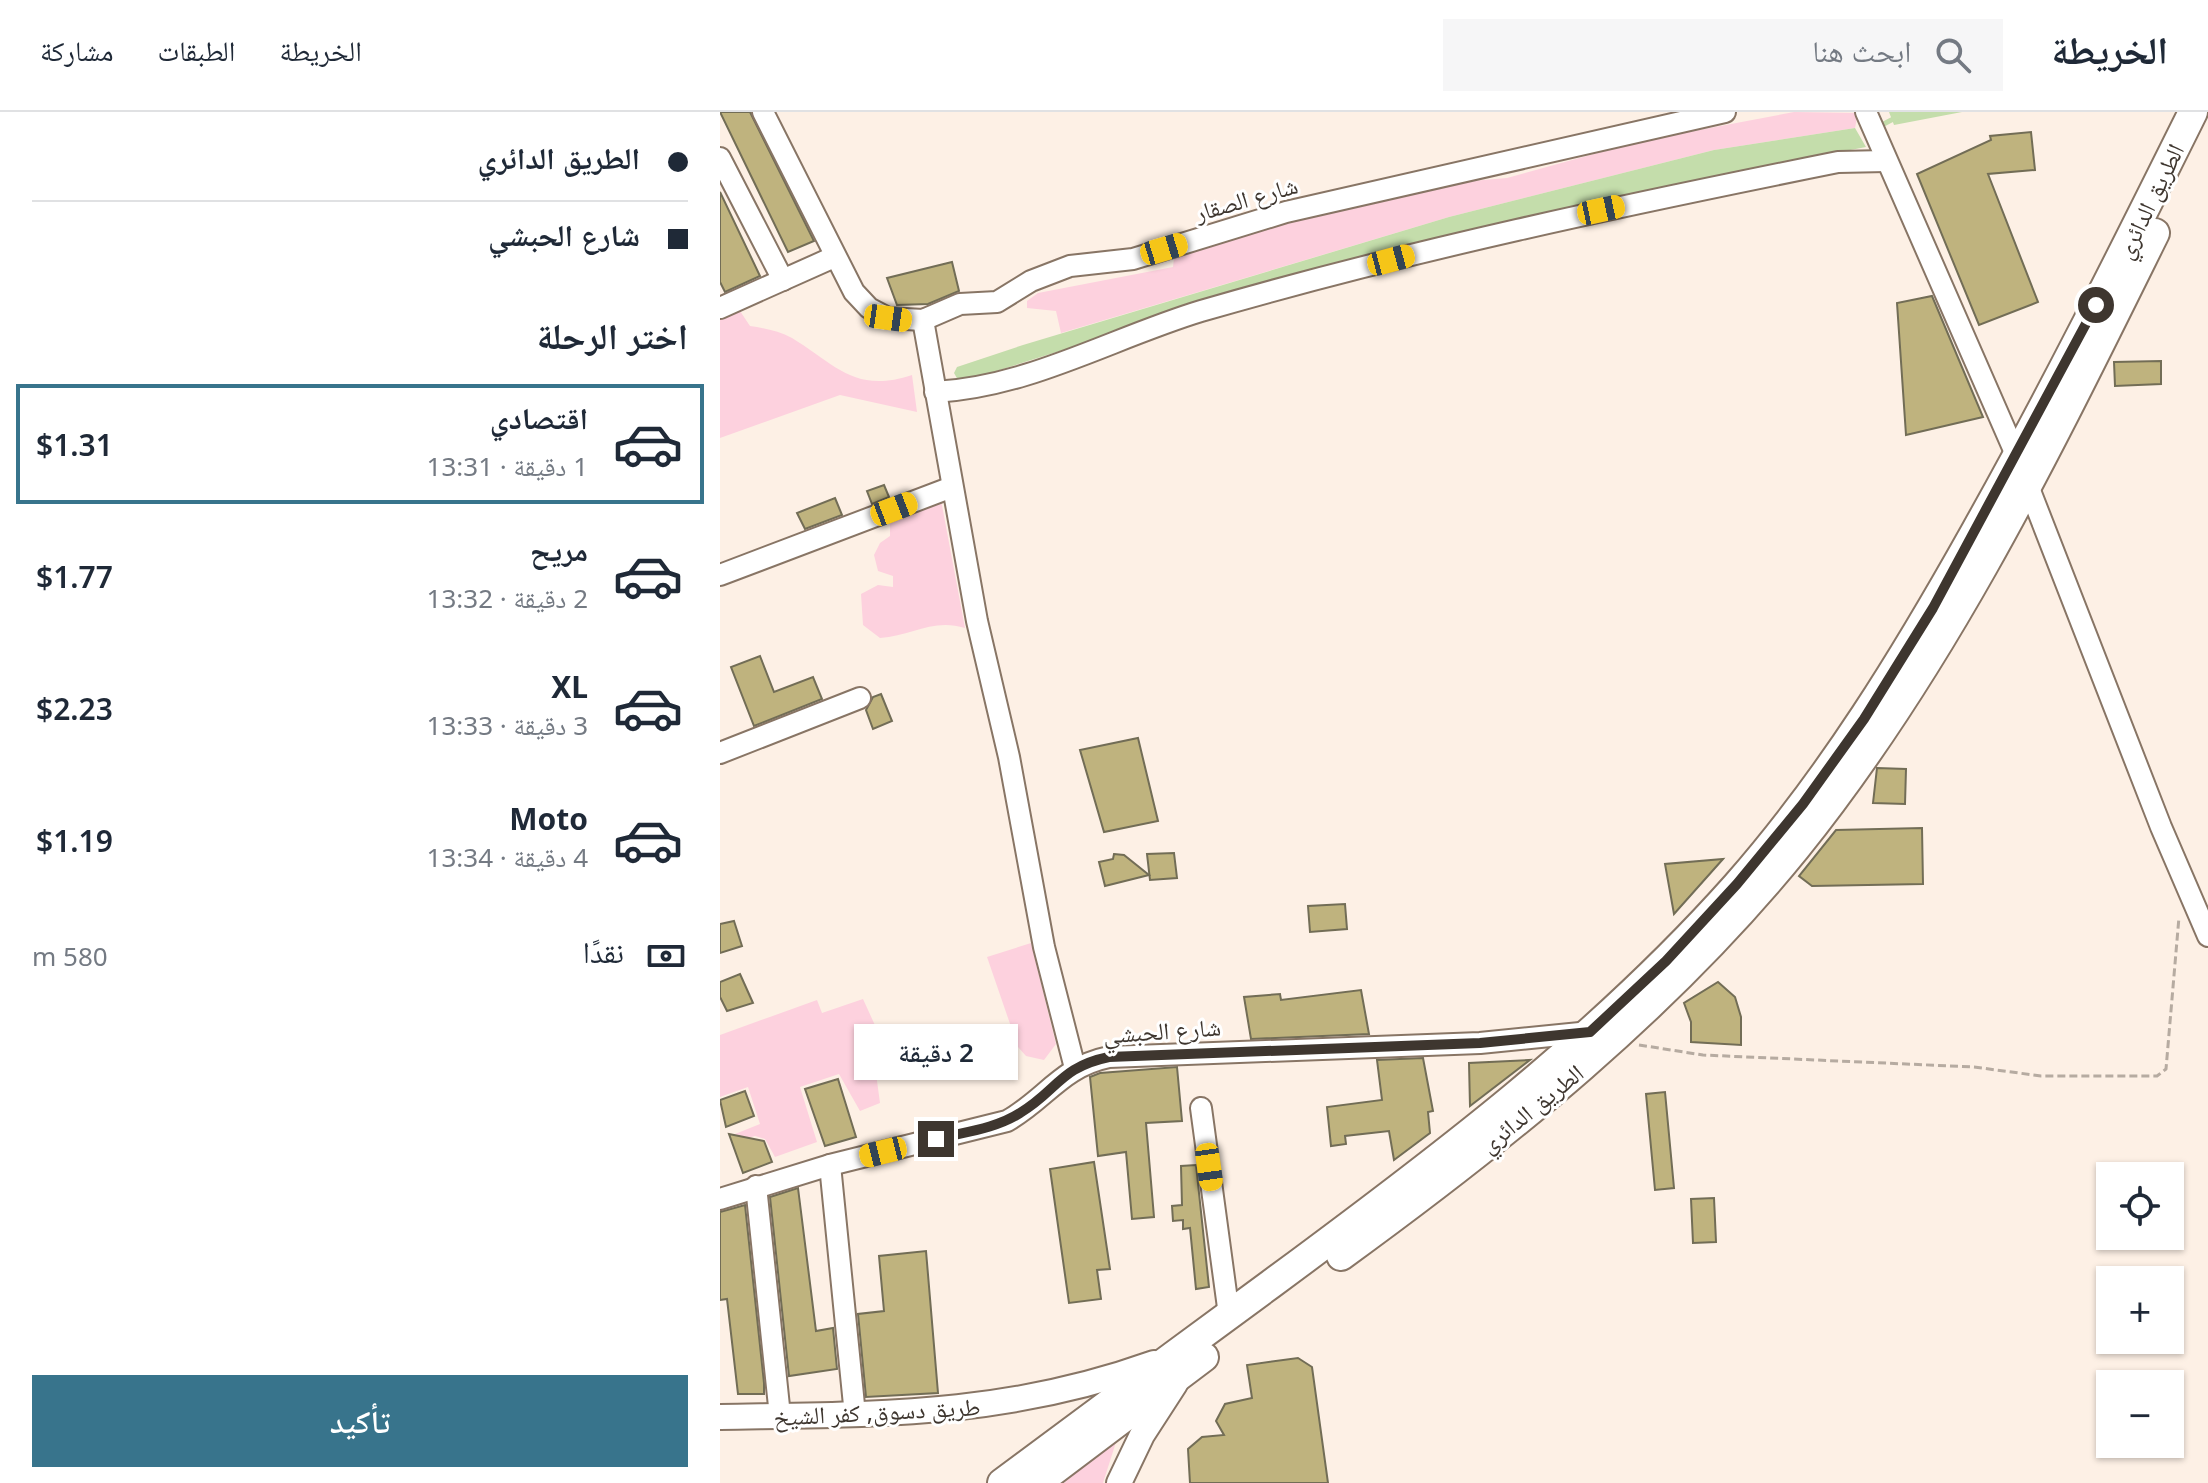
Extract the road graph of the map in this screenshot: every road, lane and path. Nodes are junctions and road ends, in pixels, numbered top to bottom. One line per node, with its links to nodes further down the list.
1 (763, 112): 9 (street, شارع الصقار)
2 (1725, 112): 12 (street, شارع الصقار)
3 (1866, 112): 6 (street)
4 (2193, 112): 14 (highway, الطريق الدائري)
5 (2208, 125): 14 (highway, الطريق الدائري)
6 (1883, 154): 13 (street); 14 (street)
7 (720, 158): 8 (street)
8 (726, 186): 10 (street)
9 (834, 257): 10 (street); 12 (street, شارع الصقار)
10 (783, 280): 11 (street)
11 (721, 305)
12 (923, 320): 13 (street)
13 (935, 392): 15 (street)
14 (2022, 470): 19 (street); 21 (highway, الطريق الدائري)
15 (952, 487): 16 (street); 22 (street)
16 (720, 575)
17 (860, 698): 18 (street)
18 (720, 753)
19 (2188, 888): 20 (street); 21 (path)
20 (2208, 936)
21 (1601, 1037): 22 (street, شارع الحبشي); 27 (highway, الطريق الدائري); 28 (highway, الطريق الدائري)
22 (1075, 1068): 24 (street, شارع الحبشي)
23 (1201, 1108): 27 (street)
24 (830, 1165): 25 (street, شارع الحبشي); 29 (street)
25 (756, 1186): 26 (street, شارع الحبشي); 30 (street)
26 (721, 1196)
27 (1229, 1315): 28 (highway, الطريق الدائري)
28 (1177, 1365): 29 (main road, طريق دسوق, كفر الشيخ); 32 (highway); 33 (highway); 34 (main road)
29 (855, 1415): 30 (main road, طريق دسوق, كفر الشيخ)
30 (780, 1416): 31 (main road, طريق دسوق, كفر الشيخ)
31 (720, 1417)
32 (1002, 1483)
33 (1037, 1483)
34 (1119, 1483)

